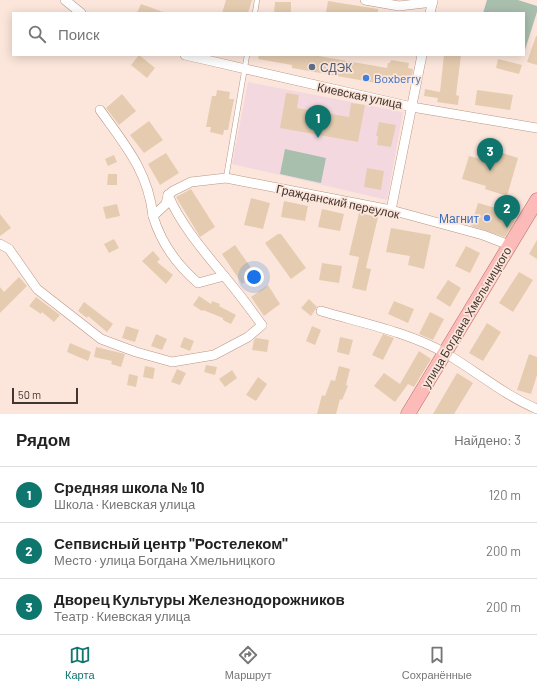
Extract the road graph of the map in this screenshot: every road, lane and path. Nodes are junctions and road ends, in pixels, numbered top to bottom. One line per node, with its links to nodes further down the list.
1 (65, 0): 6 (street)
2 (257, 0): 7 (lane)
3 (365, 0): 4 (street)
4 (381, 1): 5 (street)
5 (433, 1): 8 (street)
6 (80, 12)
7 (255, 12)
8 (430, 12)
9 (189, 56): 12 (street, Киевская улица)
10 (247, 56): 12 (lane)
11 (422, 56): 13 (street)
12 (244, 70): 13 (street, Киевская улица); 16 (lane)
13 (412, 107): 15 (street, Киевская улица); 19 (street)
14 (100, 110): 20 (street)
15 (537, 128)
16 (226, 178): 17 (street, Гражданский переулок); 19 (street, Гражданский переулок)
17 (168, 195): 20 (street, Гражданский переулок); 23 (street)
18 (537, 200): 22 (main road, улица Богдана Хмельницкого)
19 (390, 210): 22 (street, Гражданский переулок)
20 (153, 216): 23 (street)
21 (0, 244): 23 (street)
22 (509, 245): 25 (main road, улица Богдана Хмельницкого)
23 (224, 276)
24 (321, 311): 25 (street)
25 (444, 353): 26 (street); 27 (main road, улица Богдана Хмельницкого)
26 (537, 409)
27 (408, 414)

